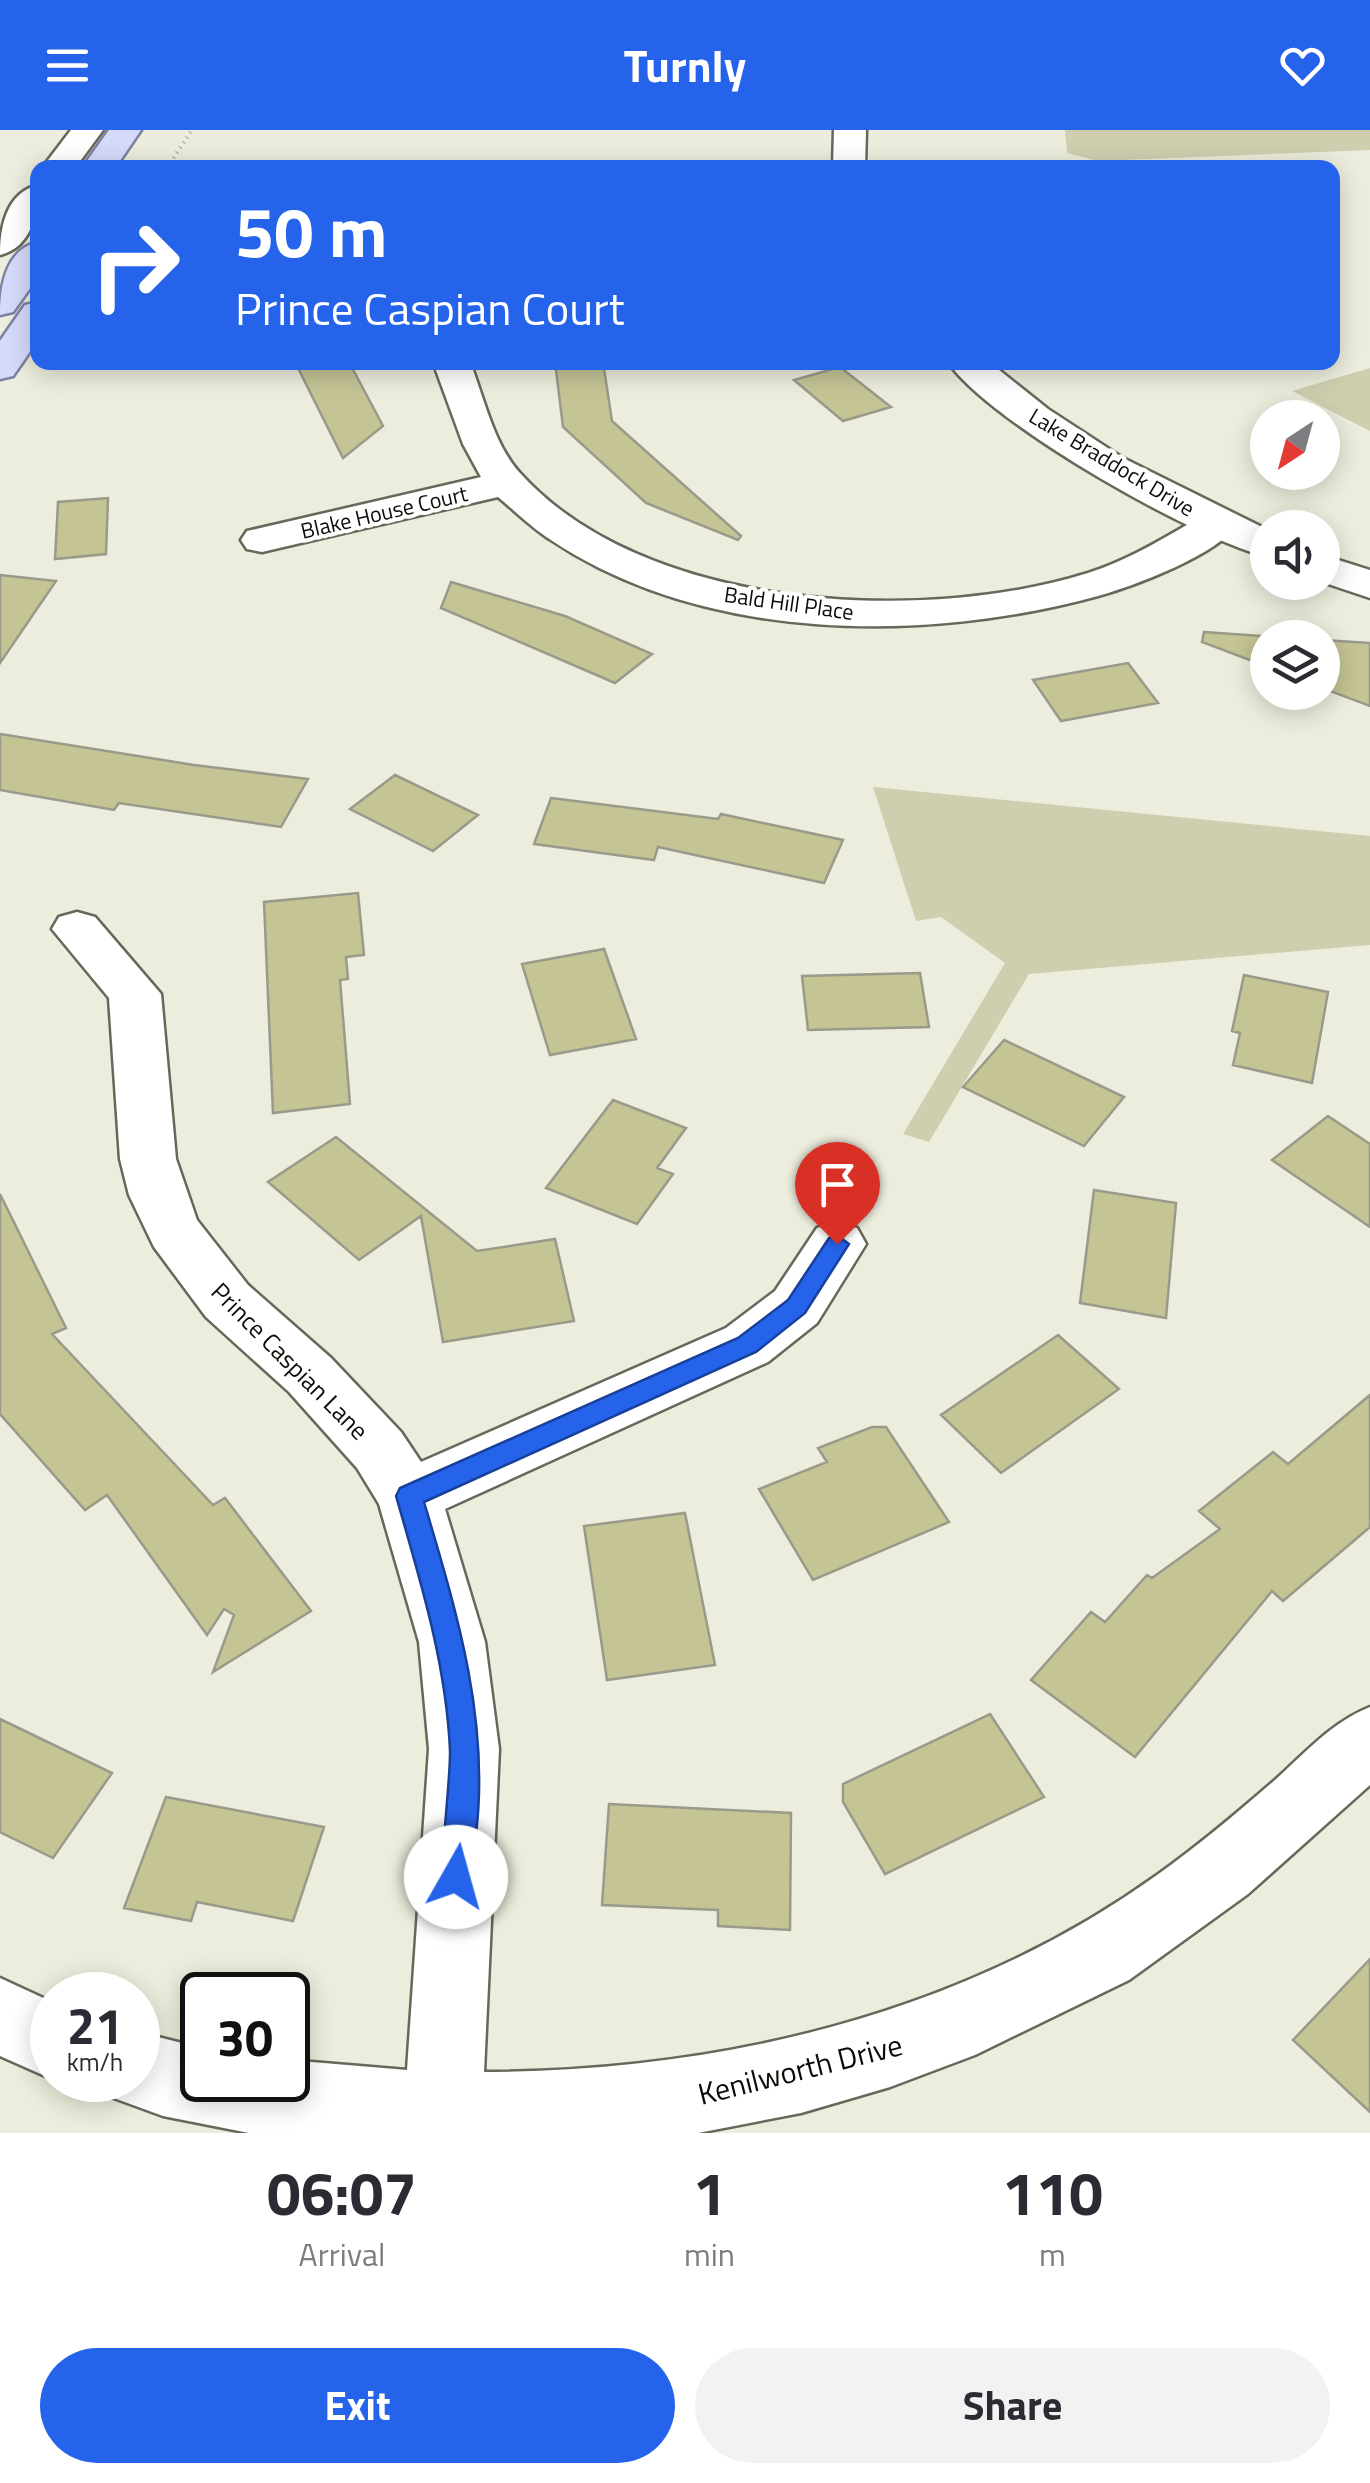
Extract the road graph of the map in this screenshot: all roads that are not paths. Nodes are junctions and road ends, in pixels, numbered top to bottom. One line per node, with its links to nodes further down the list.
1 (87, 130): 4 (street)
2 (124, 130): 5 (main road)
3 (850, 130): 6 (street)
4 (64, 160)
5 (103, 160)
6 (849, 160)
7 (30, 205): 8 (street)
8 (0, 244)
9 (30, 263): 10 (main road)
10 (0, 304)
11 (30, 325): 12 (main road)
12 (0, 368)
13 (454, 370): 15 (street, Bald Hill Place)
14 (977, 370): 16 (street, Lake Braddock Drive)
15 (506, 483): 16 (street, Bald Hill Place); 18 (street, Blake House Court)
16 (1218, 524): 17 (street, Lake Braddock Drive)
17 (1250, 537)
18 (262, 540)
19 (1340, 574): 20 (street)
20 (1370, 585)
21 (77, 928): 23 (street, Prince Caspian Lane)
22 (837, 1244): 23 (street)
23 (409, 1496): 28 (street, Prince Caspian Lane)
24 (1370, 1739): 28 (street, Kenilworth Drive)
25 (0, 2016): 26 (street)
26 (30, 2030)
27 (160, 2075): 28 (street, Kenilworth Drive)
28 (443, 2114)

